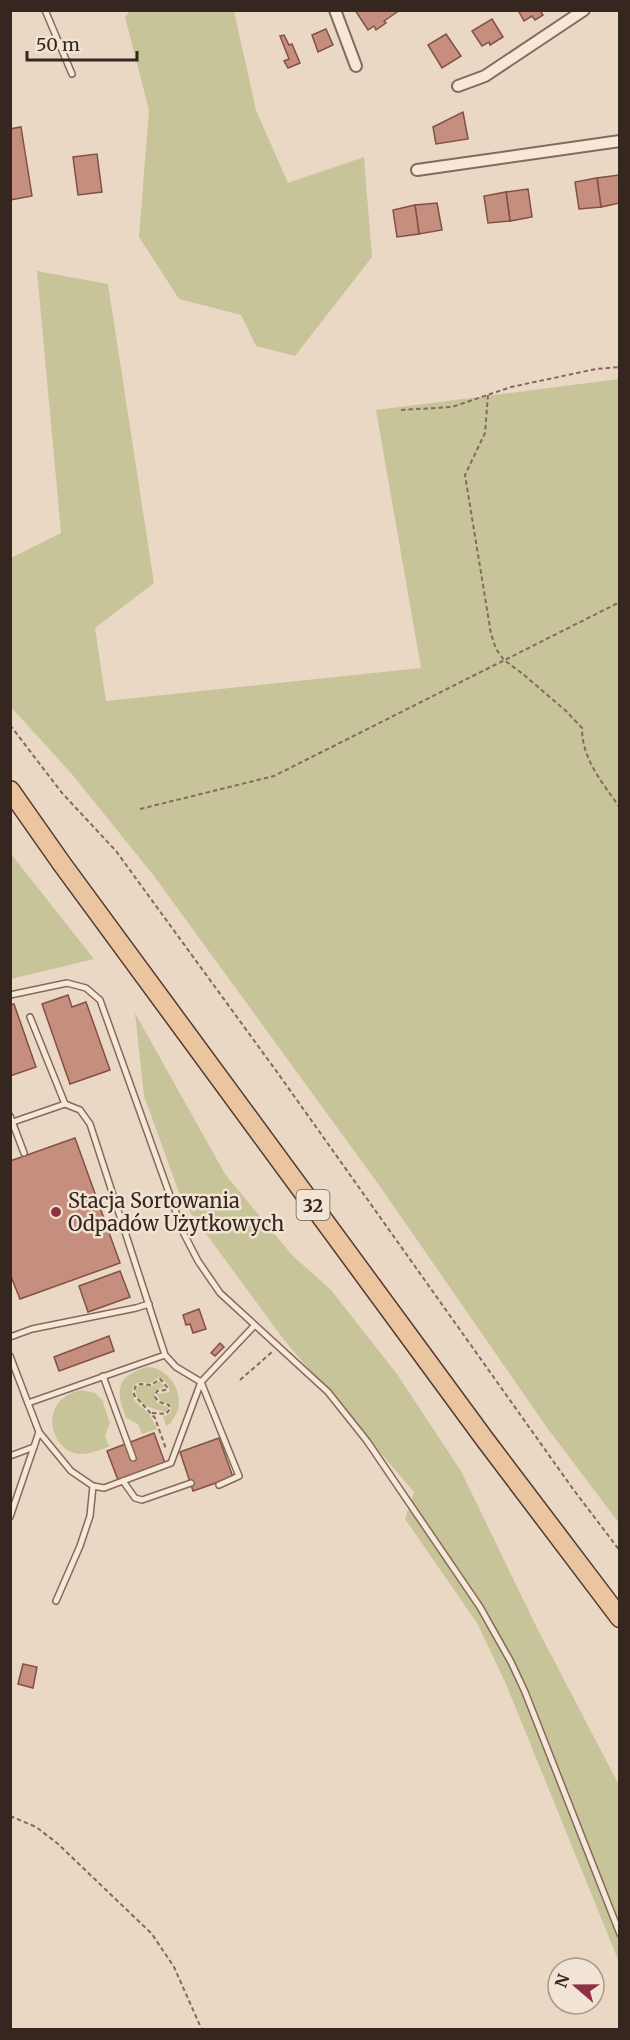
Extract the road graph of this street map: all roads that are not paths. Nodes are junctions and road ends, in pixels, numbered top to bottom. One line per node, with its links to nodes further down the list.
1 (45, 10): 5 (lane)
2 (335, 10): 4 (street)
3 (584, 10): 6 (street)
4 (356, 66)
5 (72, 74)
6 (458, 86)
7 (620, 141): 8 (street)
8 (417, 170)
9 (10, 790): 33 (main road, 32)
10 (10, 995): 16 (lane)
11 (30, 1017): 12 (lane)
12 (65, 1104): 13 (lane); 15 (lane)
13 (11, 1120): 14 (lane)
14 (24, 1153)
15 (149, 1304): 17 (lane); 18 (lane)
16 (254, 1326): 21 (lane); 34 (lane)
17 (10, 1338)
18 (165, 1354): 20 (lane); 21 (lane)
19 (10, 1356): 22 (lane)
20 (103, 1376): 22 (lane); 26 (lane)
21 (201, 1382): 27 (lane); 29 (lane)
22 (28, 1403): 23 (lane)
23 (39, 1432): 24 (lane); 30 (lane)
24 (34, 1448): 25 (lane); 31 (lane)
25 (10, 1456)
26 (133, 1458)
27 (123, 1481): 28 (lane); 30 (lane)
28 (191, 1483)
29 (219, 1485)
30 (93, 1486): 32 (lane)
31 (10, 1516)
32 (56, 1601)
33 (620, 1618)
34 (620, 1934)

